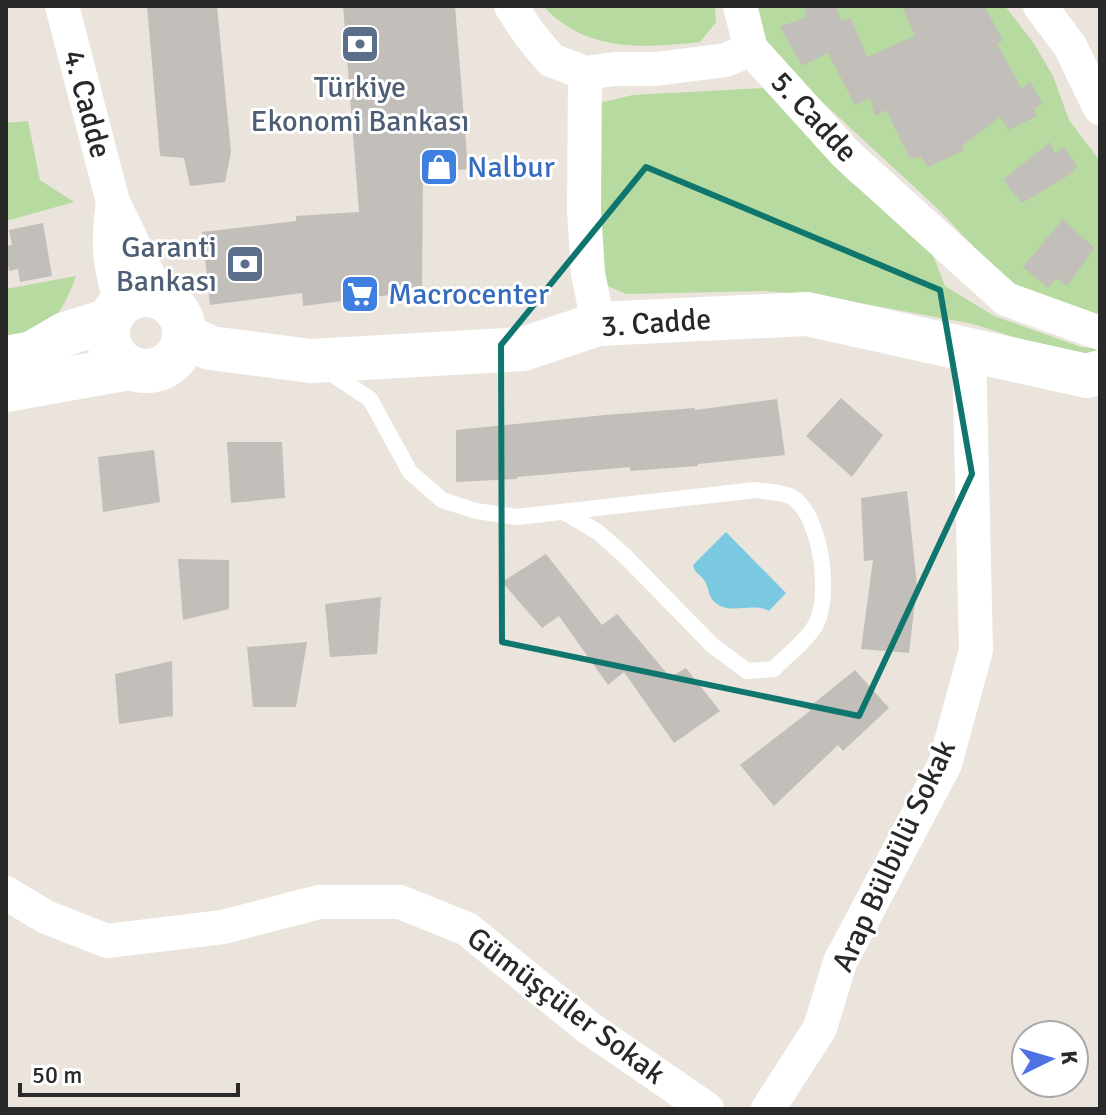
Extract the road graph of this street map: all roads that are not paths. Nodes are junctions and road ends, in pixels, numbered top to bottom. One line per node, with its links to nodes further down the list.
1 (62, 6): 9 (street, 4. Cadde)
2 (511, 6): 7 (street, 5. Cadde)
3 (740, 6): 6 (street)
4 (1040, 6): 5 (street)
5 (1085, 43): 8 (street)
6 (751, 49): 7 (street, 5. Cadde); 11 (street, 5. Cadde)
7 (585, 73): 10 (street)
8 (1100, 108)
9 (130, 307): 12 (main road); 14 (main road); 16 (main road)
10 (598, 324): 13 (main road, 3. Cadde); 15 (main road, 3. Cadde)
11 (1100, 333)
12 (190, 347): 15 (main road, 3. Cadde); 16 (main road)
13 (969, 349): 17 (main road, 3. Cadde); 22 (street, Arap Bülbülü Sokak)
14 (6, 358)
15 (311, 361): 19 (lane)
16 (129, 368): 18 (main road)
17 (1100, 372)
18 (6, 390)
19 (564, 512): 19 (lane)
20 (6, 893): 21 (street, Gümüşçüler Sokak)
21 (707, 1109)
22 (768, 1109)

